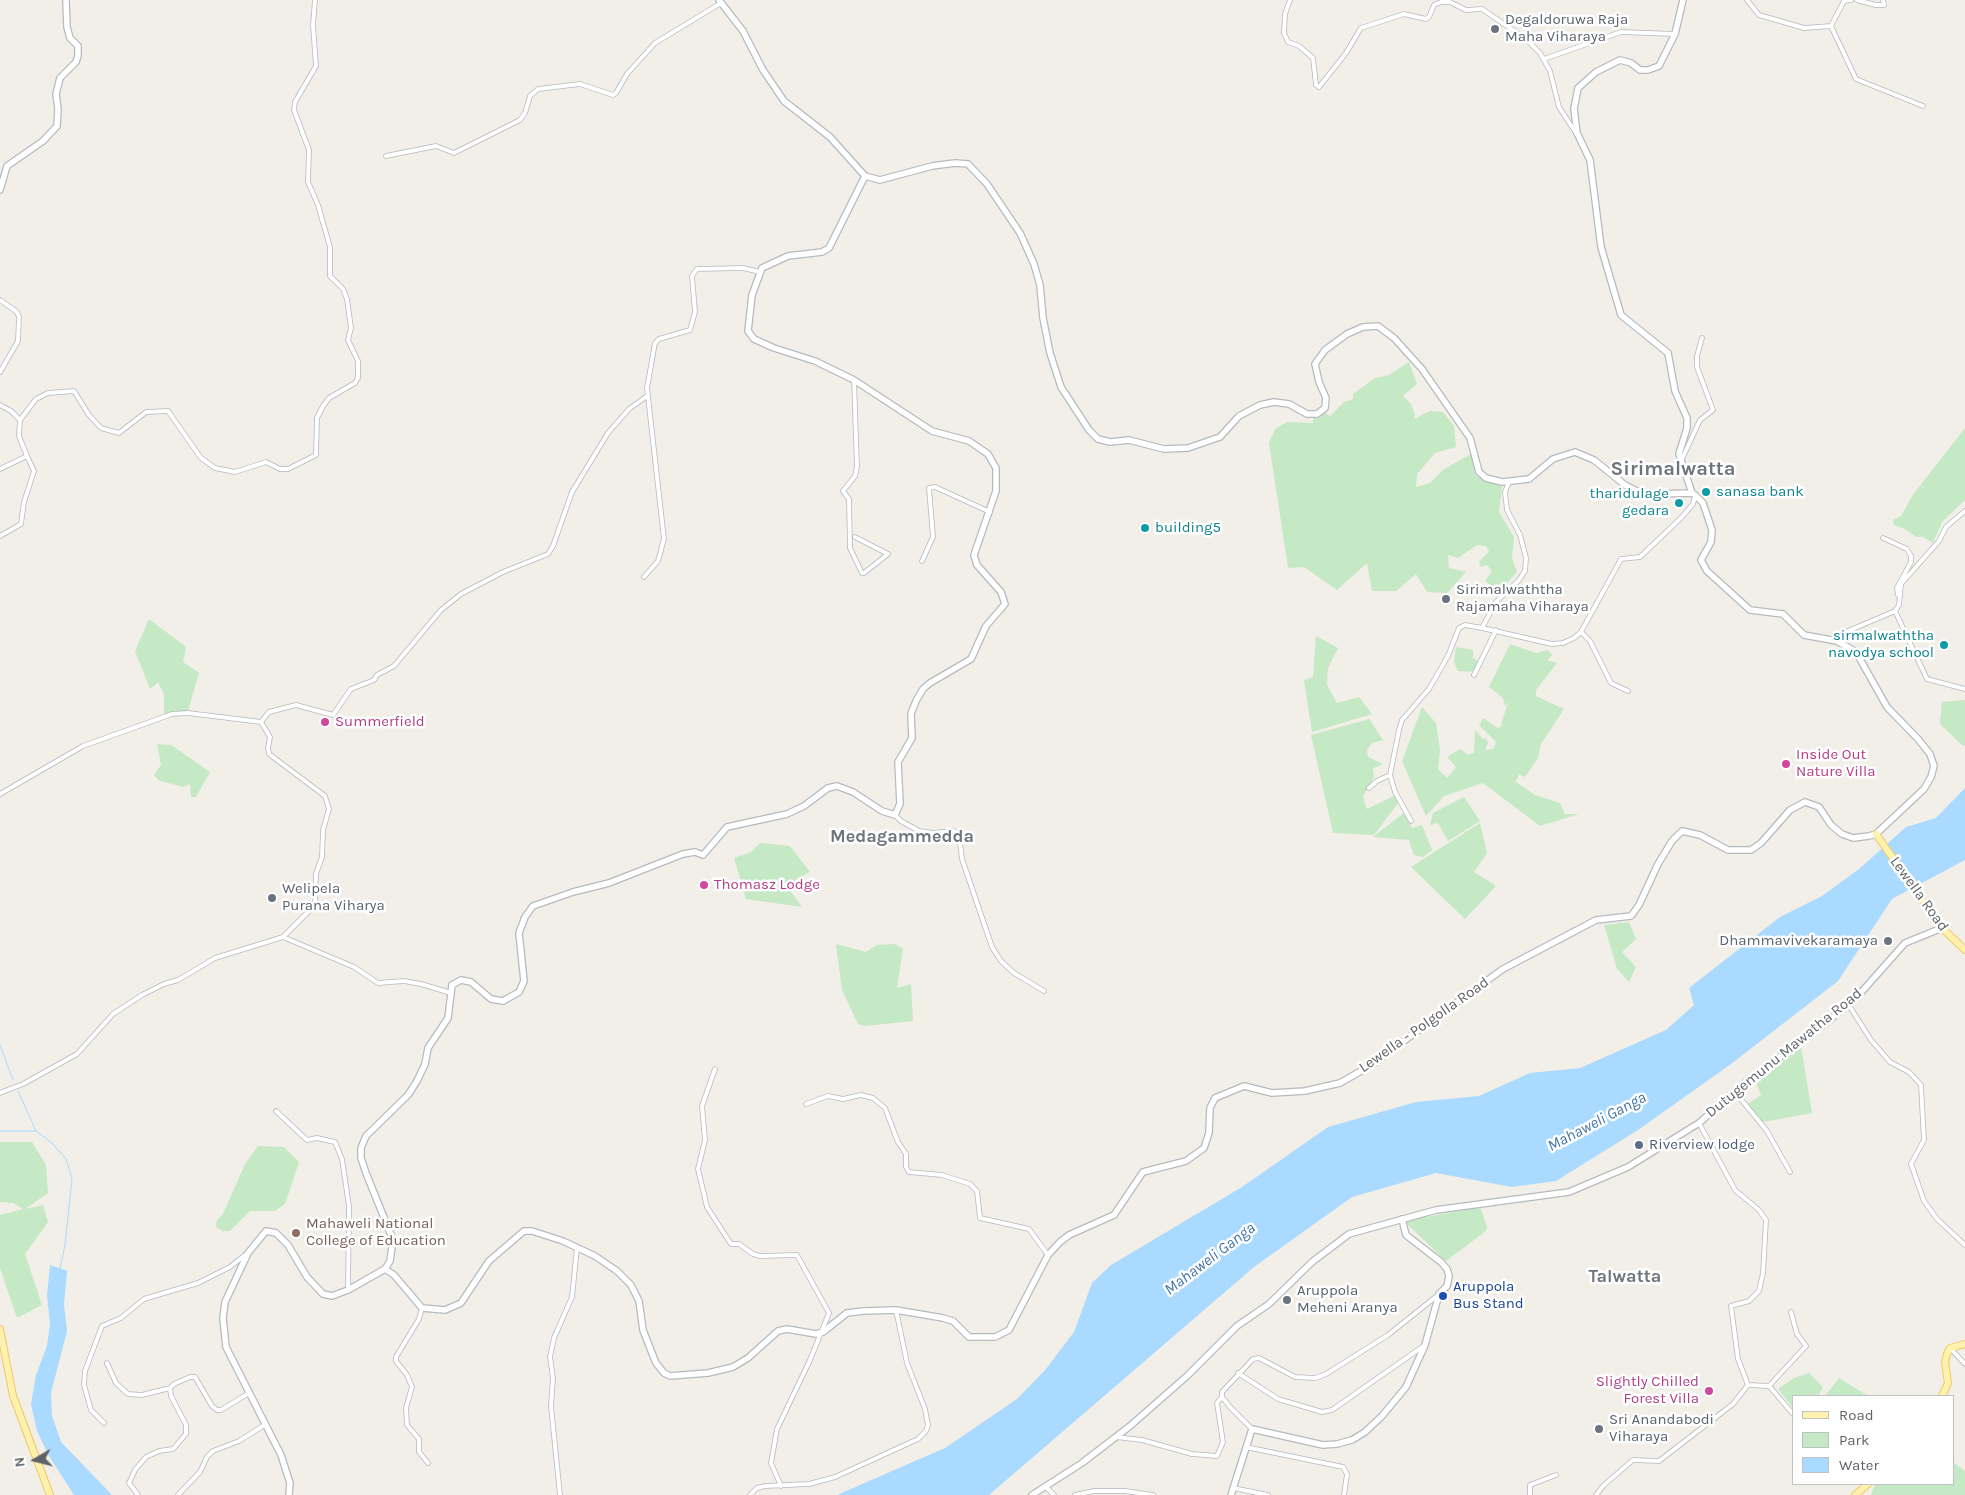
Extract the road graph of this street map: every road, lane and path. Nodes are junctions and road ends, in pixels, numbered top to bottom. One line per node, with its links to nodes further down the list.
1 (66, 0): 17 (street)
2 (315, 0): 25 (street)
3 (1290, 0): 12 (street)
4 (1683, 0): 11 (street)
5 (1747, 0): 10 (street)
6 (1851, 0): 10 (street)
7 (1857, 0): 8 (street)
8 (1883, 0)
9 (720, 2): 15 (street); 16 (street)
10 (1831, 26): 13 (street)
11 (1675, 34): 12 (street); 14 (street)
12 (1544, 59): 14 (street)
13 (1923, 106)
14 (1577, 134): 27 (street)
15 (386, 156)
16 (865, 176): 18 (street); 29 (street)
17 (0, 190)
18 (760, 272): 22 (street); 23 (street)
19 (0, 300): 21 (street)
20 (1702, 338): 27 (street)
21 (0, 372)
22 (854, 380): 32 (street); 34 (street)
23 (647, 396): 37 (street); 47 (street)
24 (0, 405): 25 (street)
25 (20, 420): 26 (street)
26 (28, 456): 28 (street); 33 (street)
27 (1681, 461): 30 (street)
28 (0, 469)
29 (1509, 482): 30 (street); 40 (street)
30 (1694, 494): 42 (street); 43 (street)
31 (1965, 511): 38 (street)
32 (990, 512): 36 (street); 51 (street)
33 (0, 536)
34 (855, 536)
35 (1883, 538): 38 (street)
36 (922, 561)
37 (644, 577)
38 (1899, 605): 39 (street)
39 (1895, 611): 43 (street); 45 (street)
40 (1482, 628): 41 (street); 48 (street)
41 (1496, 630): 42 (street); 44 (street)
42 (1581, 632): 46 (street)
43 (1837, 641): 53 (street)
44 (1474, 675)
45 (1965, 689)
46 (1628, 691)
47 (261, 722): 50 (street); 55 (street)
48 (1390, 776): 49 (street); 52 (street)
49 (1369, 788)
50 (0, 794)
51 (896, 814): 57 (street); 58 (street)
52 (1411, 821)
53 (1878, 836): 54 (main road, Lewella Road); 71 (street, Lewella - Polgolla Road)
54 (1942, 928): 56 (main road, Lewella Road); 59 (street, Dutugemunu Mawatha Road)
55 (282, 937): 58 (street); 62 (street)
56 (1965, 950)
57 (1044, 991)
58 (451, 993): 72 (street)
59 (1848, 1004): 61 (street, Dutugemunu Mawatha Road); 68 (street)
60 (715, 1070): 79 (street)
61 (1735, 1092): 65 (street, Dutugemunu Mawatha Road); 66 (street)
62 (0, 1093)
63 (806, 1104): 71 (street)
64 (276, 1111): 73 (street)
65 (1699, 1123): 67 (street, Dutugemunu Mawatha Road); 86 (street)
66 (1790, 1172)
67 (1402, 1219): 74 (street); 96 (street, Dutugemunu Mawatha Road)
68 (1965, 1245)
69 (577, 1247): 75 (street); 79 (street); 108 (street)
70 (248, 1254): 73 (street); 89 (street); 93 (street)
71 (1048, 1255): 76 (street, Lewella - Polgolla Road)
72 (385, 1269): 73 (street); 75 (street)
73 (348, 1290)
74 (1438, 1294): 81 (street); 85 (street)
75 (422, 1308): 98 (street)
76 (896, 1310): 79 (street, Lewella - Polgolla Road); 101 (street)
77 (1791, 1312): 87 (street)
78 (0, 1329): 104 (main road)
79 (820, 1333): 101 (street)
80 (1965, 1344): 82 (main road)
81 (1425, 1345): 85 (street); 95 (street)
82 (1950, 1348): 84 (street); 90 (main road)
83 (106, 1363): 88 (street)
84 (1965, 1364)
85 (1238, 1373): 91 (street)
86 (1748, 1385): 87 (street); 118 (street)
87 (1769, 1386): 92 (street)
88 (170, 1388): 89 (street); 105 (street)
89 (250, 1392): 94 (street)
90 (1942, 1395)
91 (1222, 1397): 95 (street); 96 (street)
92 (1792, 1413)
93 (104, 1423)
94 (266, 1424): 106 (street); 107 (street)
95 (1252, 1429): 97 (street)
96 (1115, 1436): 102 (street, Dutugemunu Mawatha Road)
97 (1246, 1447): 103 (street); 116 (street)
98 (428, 1463)
99 (1556, 1475): 117 (street)
100 (1867, 1485): 119 (main road)
101 (781, 1486): 109 (street)
102 (1045, 1486): 110 (street, Dutugemunu Mawatha Road); 111 (street)
103 (1233, 1488): 114 (street); 115 (street)
104 (50, 1495)
105 (138, 1495)
106 (178, 1495)
107 (289, 1495)
108 (560, 1495)
109 (750, 1495)
110 (1032, 1495)
111 (1054, 1495)
112 (1075, 1495): 113 (street)
113 (1153, 1495)
114 (1231, 1495)
115 (1268, 1495)
116 (1344, 1495)
117 (1530, 1495)
118 (1596, 1495)
119 (1855, 1495)

